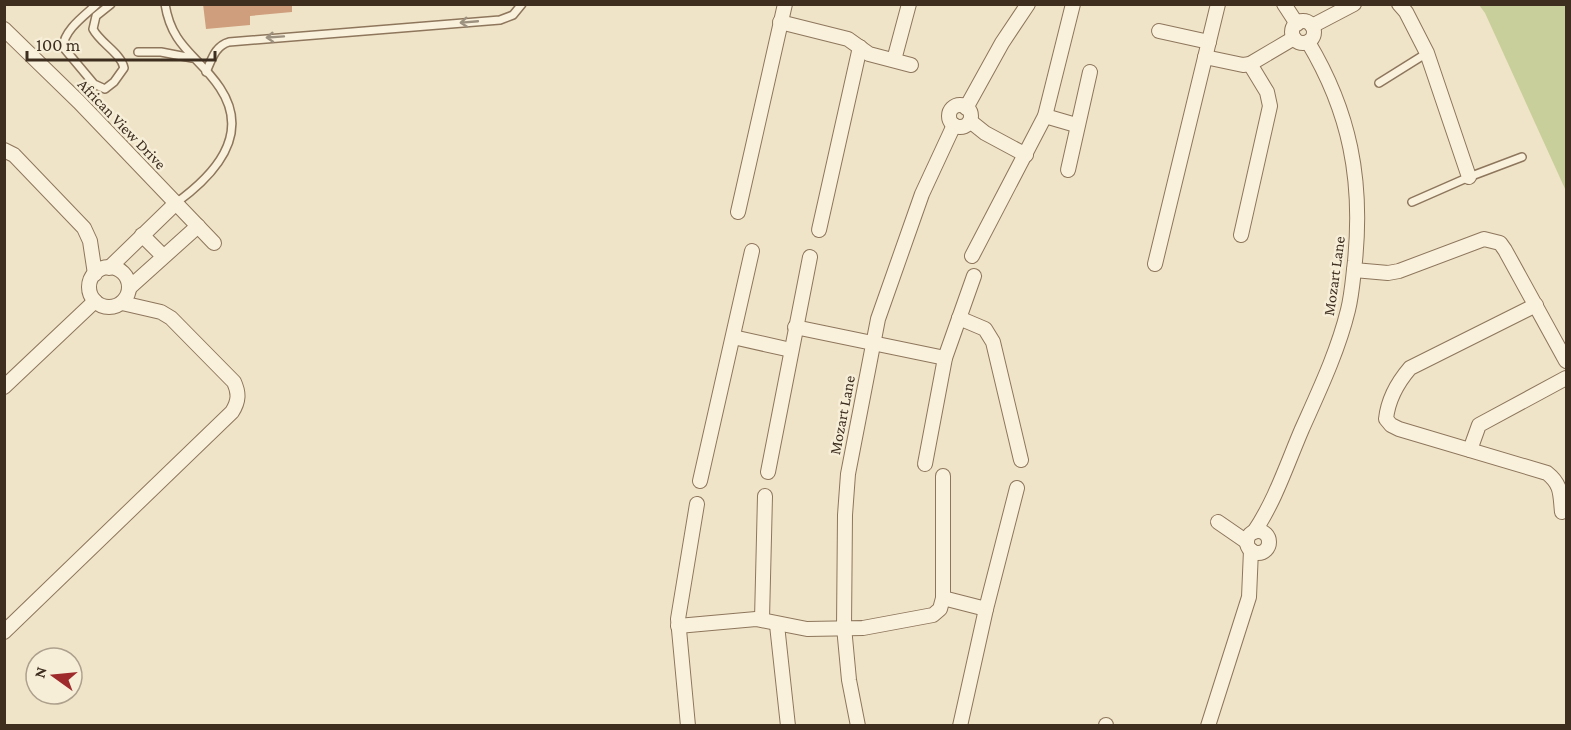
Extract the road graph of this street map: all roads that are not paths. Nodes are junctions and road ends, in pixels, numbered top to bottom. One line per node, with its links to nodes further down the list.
1 (97, 4): 2 (lane)
2 (111, 4)
3 (165, 4): 24 (lane)
4 (522, 4): 28 (lane, one-way to 28)
5 (785, 4): 13 (street)
6 (909, 4): 25 (street)
7 (1028, 4): 31 (street)
8 (1072, 4): 32 (street)
9 (1218, 4): 18 (street)
10 (1284, 4): 17 (street)
11 (1354, 4): 14 (street)
12 (1399, 4): 22 (street)
13 (780, 22): 20 (street); 41 (street)
14 (1312, 26): 17 (street); 19 (street)
15 (4, 30): 40 (street, African View Drive)
16 (1159, 31): 18 (street)
17 (1295, 31): 19 (street); 26 (street)
18 (1209, 42): 23 (street)
19 (1308, 42): 53 (street, Mozart Lane)
20 (860, 47): 25 (street); 43 (street)
21 (138, 52): 24 (lane)
22 (1427, 53): 30 (lane); 38 (street)
23 (1205, 57): 26 (street); 51 (street)
24 (192, 58): 28 (lane)
25 (894, 60): 27 (street)
26 (1250, 64): 45 (street)
27 (911, 65)
28 (206, 72): 40 (lane)
29 (1090, 72): 33 (street)
30 (1379, 83)
31 (968, 114): 35 (street); 63 (street, Mozart Lane)
32 (1045, 116): 33 (street); 35 (street)
33 (1076, 125): 37 (street)
34 (4, 150): 54 (street)
35 (1026, 155): 49 (street)
36 (1522, 157): 38 (lane)
37 (1068, 170)
38 (1469, 177): 39 (lane)
39 (1412, 201)
40 (176, 203): 42 (street, African View Drive); 44 (street)
41 (738, 212)
42 (198, 226): 46 (street, African View Drive); 48 (street)
43 (819, 230)
44 (142, 235): 48 (street); 52 (street)
45 (1241, 235)
46 (214, 243)
47 (752, 251): 62 (street)
48 (163, 256): 56 (street)
49 (972, 256)
50 (810, 257): 61 (street)
51 (1155, 264)
52 (109, 268): 54 (street); 56 (street)
53 (1354, 270): 59 (street); 81 (street, Mozart Lane)
54 (95, 274): 57 (street)
55 (974, 276): 60 (street)
56 (129, 288): 58 (street)
57 (95, 301): 58 (street); 68 (street)
58 (122, 303): 88 (street)
59 (1536, 305): 66 (street); 69 (street)
60 (959, 318): 65 (street); 70 (street)
61 (795, 327): 63 (street); 64 (street)
62 (733, 337): 64 (street); 75 (street)
63 (873, 343): 65 (street); 87 (street, Mozart Lane)
64 (791, 350): 72 (street)
65 (945, 358): 71 (street)
66 (1566, 361)
67 (1566, 378): 69 (street)
68 (4, 387)
69 (1470, 450): 74 (street)
70 (1021, 460)
71 (925, 464)
72 (768, 472)
73 (943, 476): 82 (street)
74 (1562, 481): 79 (street)
75 (700, 482)
76 (1017, 488): 83 (street)
77 (765, 496): 84 (street)
78 (697, 504): 86 (street)
79 (1562, 512)
80 (1223, 525): 81 (street)
81 (1258, 543): 93 (street)
82 (943, 598): 83 (street); 87 (street)
83 (986, 609): 92 (street)
84 (762, 619): 85 (street); 86 (street)
85 (777, 625): 87 (street); 90 (street)
86 (678, 627): 89 (street)
87 (844, 627): 91 (street, Mozart Lane)
88 (4, 632)
89 (688, 726)
90 (788, 726)
91 (858, 726)
92 (960, 726)
93 (1208, 726)

